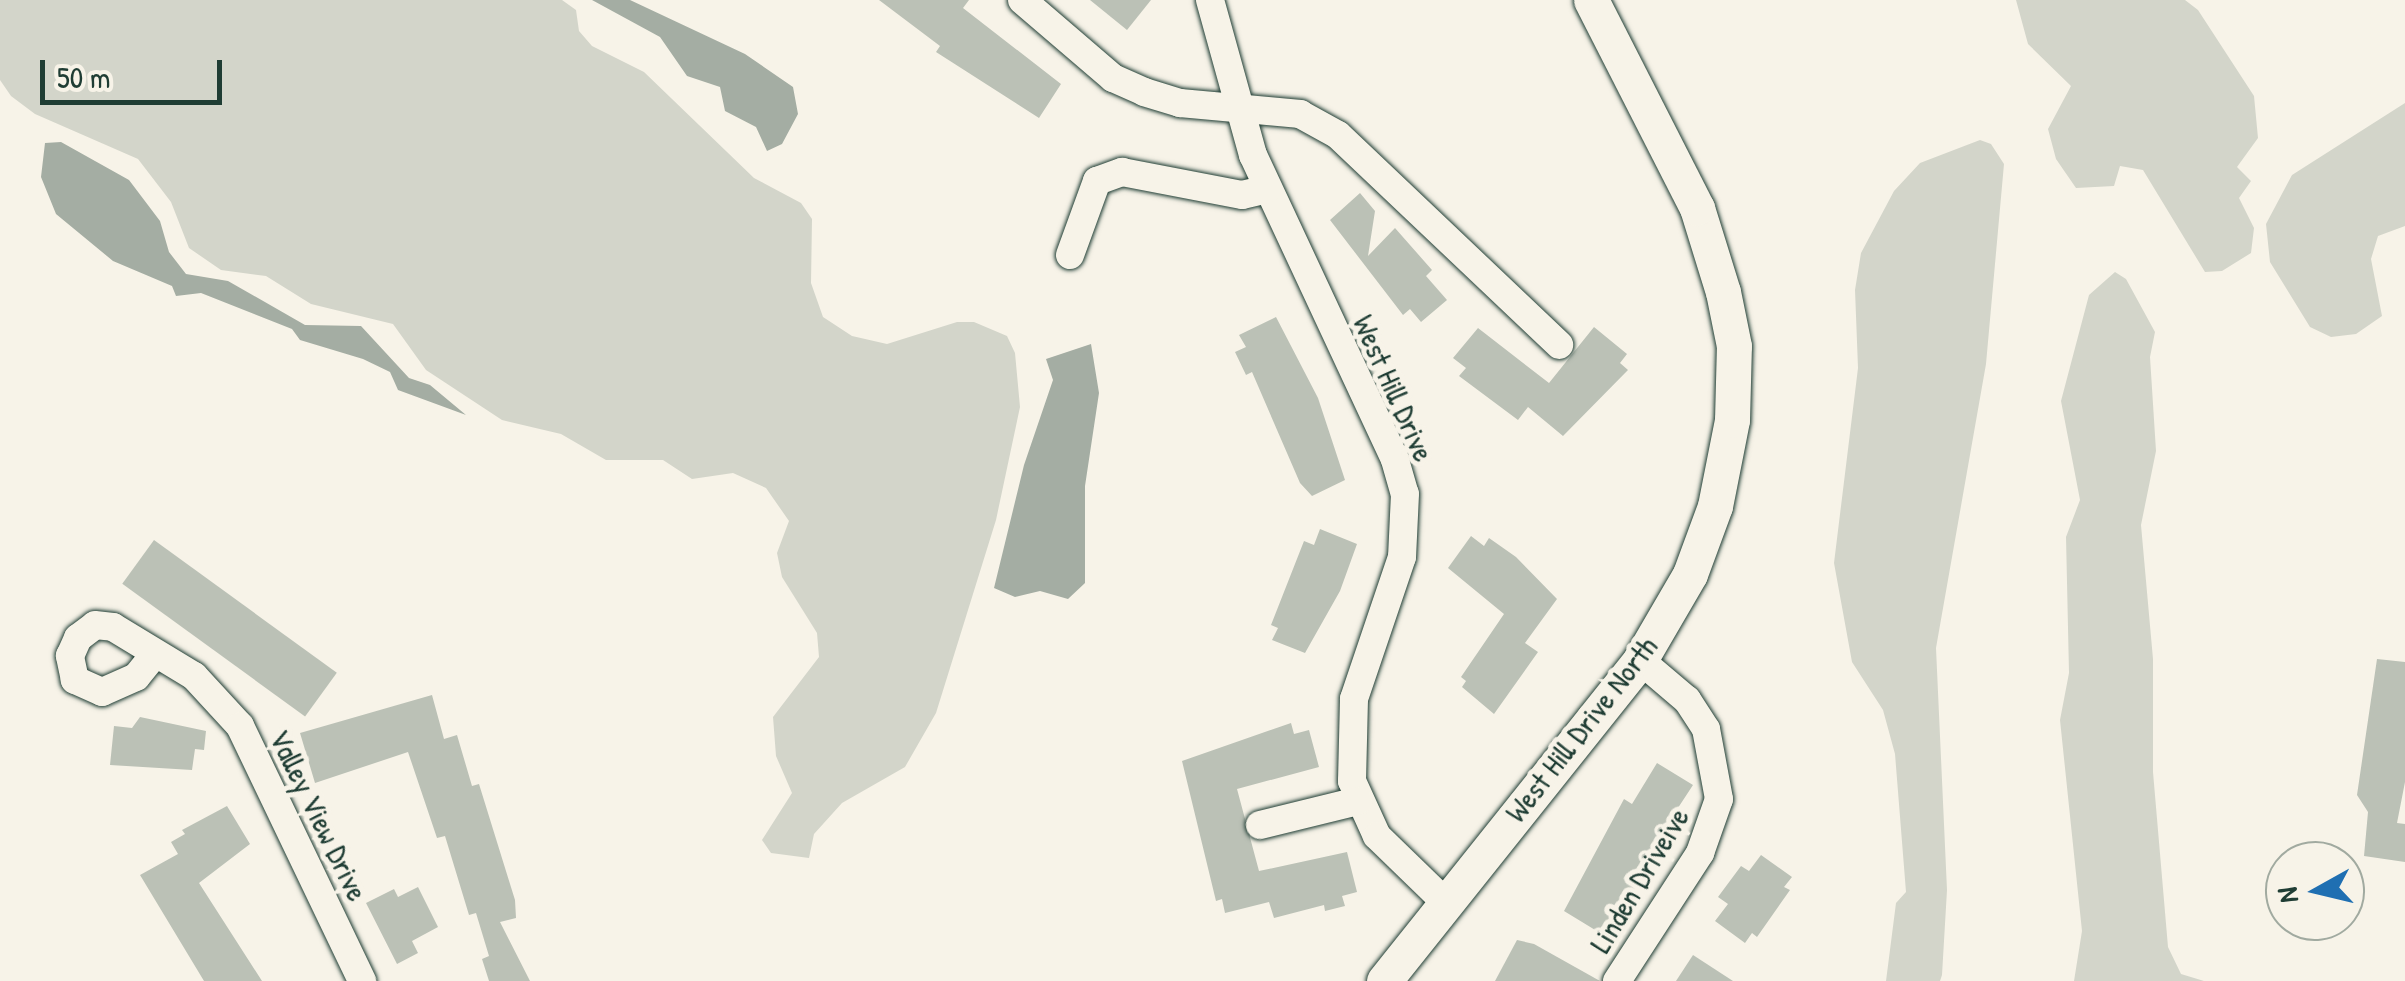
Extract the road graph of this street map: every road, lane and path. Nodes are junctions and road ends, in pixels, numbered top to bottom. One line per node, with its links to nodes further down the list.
1 (1022, 0): 4 (street)
2 (1210, 0): 4 (street, West Hill Drive)
3 (1590, 0): 9 (street, West Hill Drive North)
4 (1238, 106): 5 (street, West Hill Drive); 7 (street)
5 (1267, 189): 6 (street); 10 (street, West Hill Drive)
6 (1070, 255)
7 (1560, 345)
8 (154, 654): 13 (street, Valley View Drive)
9 (1640, 660): 12 (street, West Hill Drive North); 15 (street, Linden Driveive)
10 (1358, 800): 11 (street); 12 (street, West Hill Drive)
11 (1260, 824)
12 (1444, 901): 14 (street, West Hill Drive North)
13 (362, 981)
14 (1384, 981)
15 (1617, 981)

